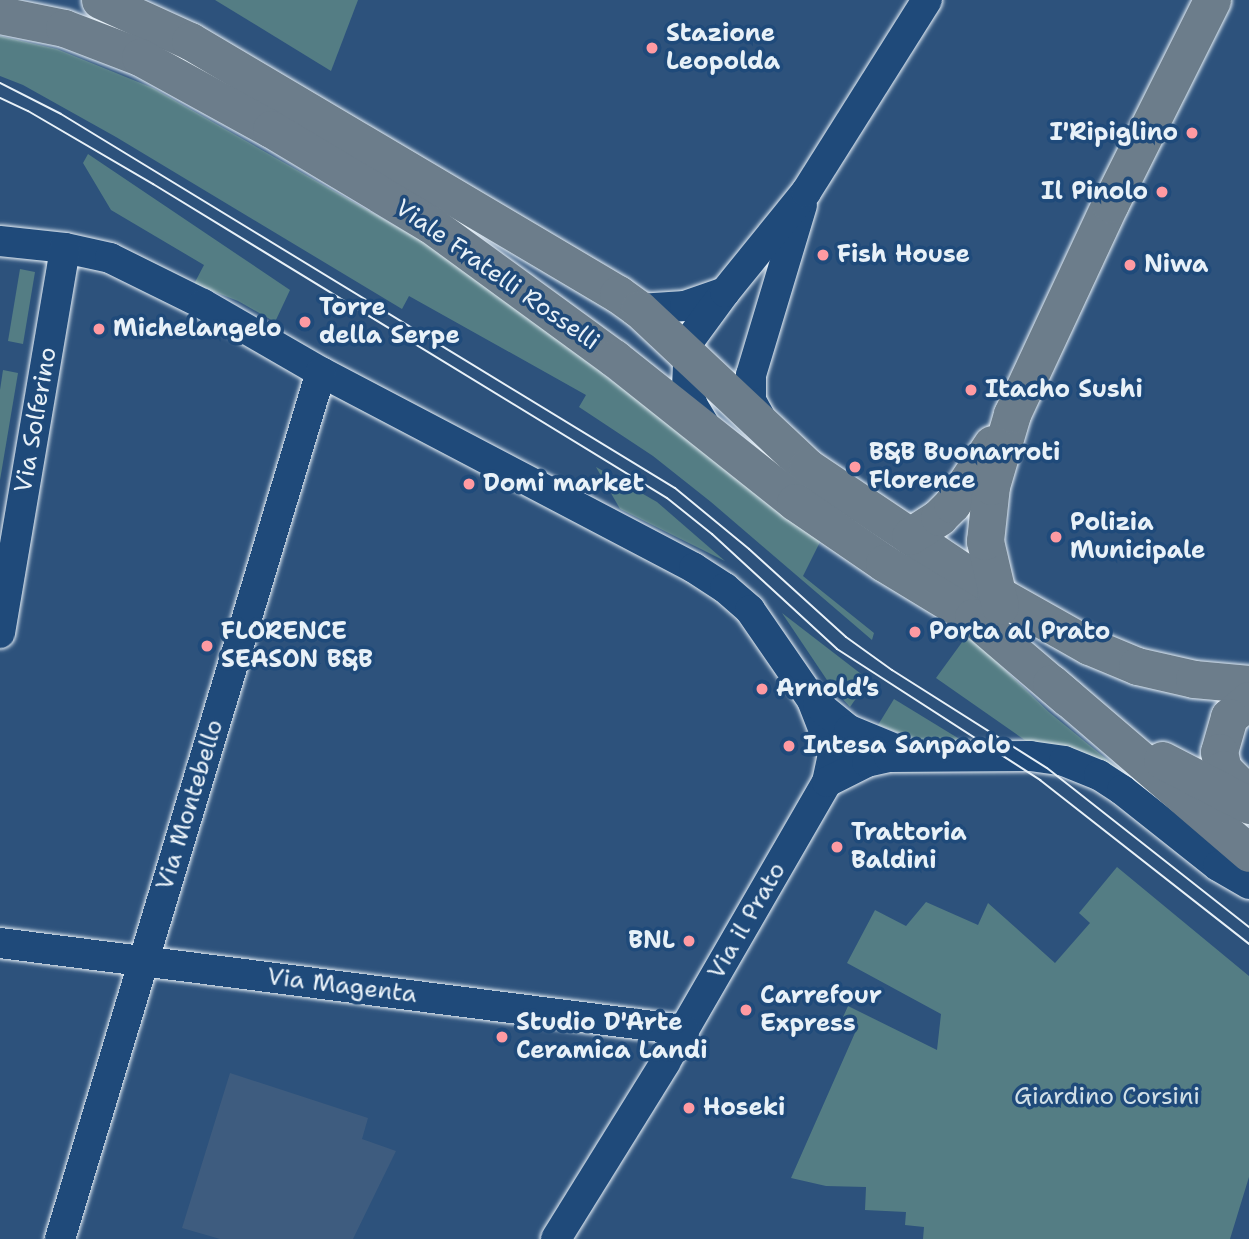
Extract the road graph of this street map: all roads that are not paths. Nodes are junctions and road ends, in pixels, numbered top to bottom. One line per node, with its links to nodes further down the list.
1 (927, 0): 5 (street)
2 (1212, 0): 12 (main road)
3 (115, 4): 9 (main road, Viale Fratelli Rosselli)
4 (0, 15): 14 (main road, Viale Fratelli Rosselli)
5 (806, 192): 8 (street); 13 (street)
6 (0, 241): 7 (street)
7 (65, 248): 11 (street); 17 (street, Via Solferino)
8 (724, 292): 9 (street); 10 (street)
9 (639, 309): 10 (main road, Viale Fratelli Rosselli)
10 (686, 353): 13 (main road, Viale Fratelli Rosselli); 14 (street)
11 (321, 372): 19 (street); 29 (street, Via Montebello)
12 (1012, 414): 15 (main road); 16 (main road)
13 (771, 435): 15 (main road, Viale Fratelli Rosselli)
14 (715, 439): 21 (main road, Viale Fratelli Rosselli)
15 (910, 536): 16 (main road, Viale Fratelli Rosselli)
16 (995, 593): 18 (main road, Viale Fratelli Rosselli); 21 (main road)
17 (0, 633)
18 (1249, 684)
19 (812, 700): 22 (street); 23 (street)
20 (1249, 700): 24 (main road)
21 (1081, 709): 25 (main road); 26 (main road)
22 (912, 755): 23 (street); 27 (street)
23 (827, 782): 30 (street, Via il Prato)
24 (1249, 795)
25 (1249, 805)
26 (1249, 853)
27 (1249, 884)
28 (0, 943): 29 (street, Via Magenta)
29 (143, 961): 30 (street, Via Magenta); 31 (street, Via Montebello)
30 (684, 1030): 32 (street, Via il Prato)
31 (60, 1239)
32 (556, 1239)

